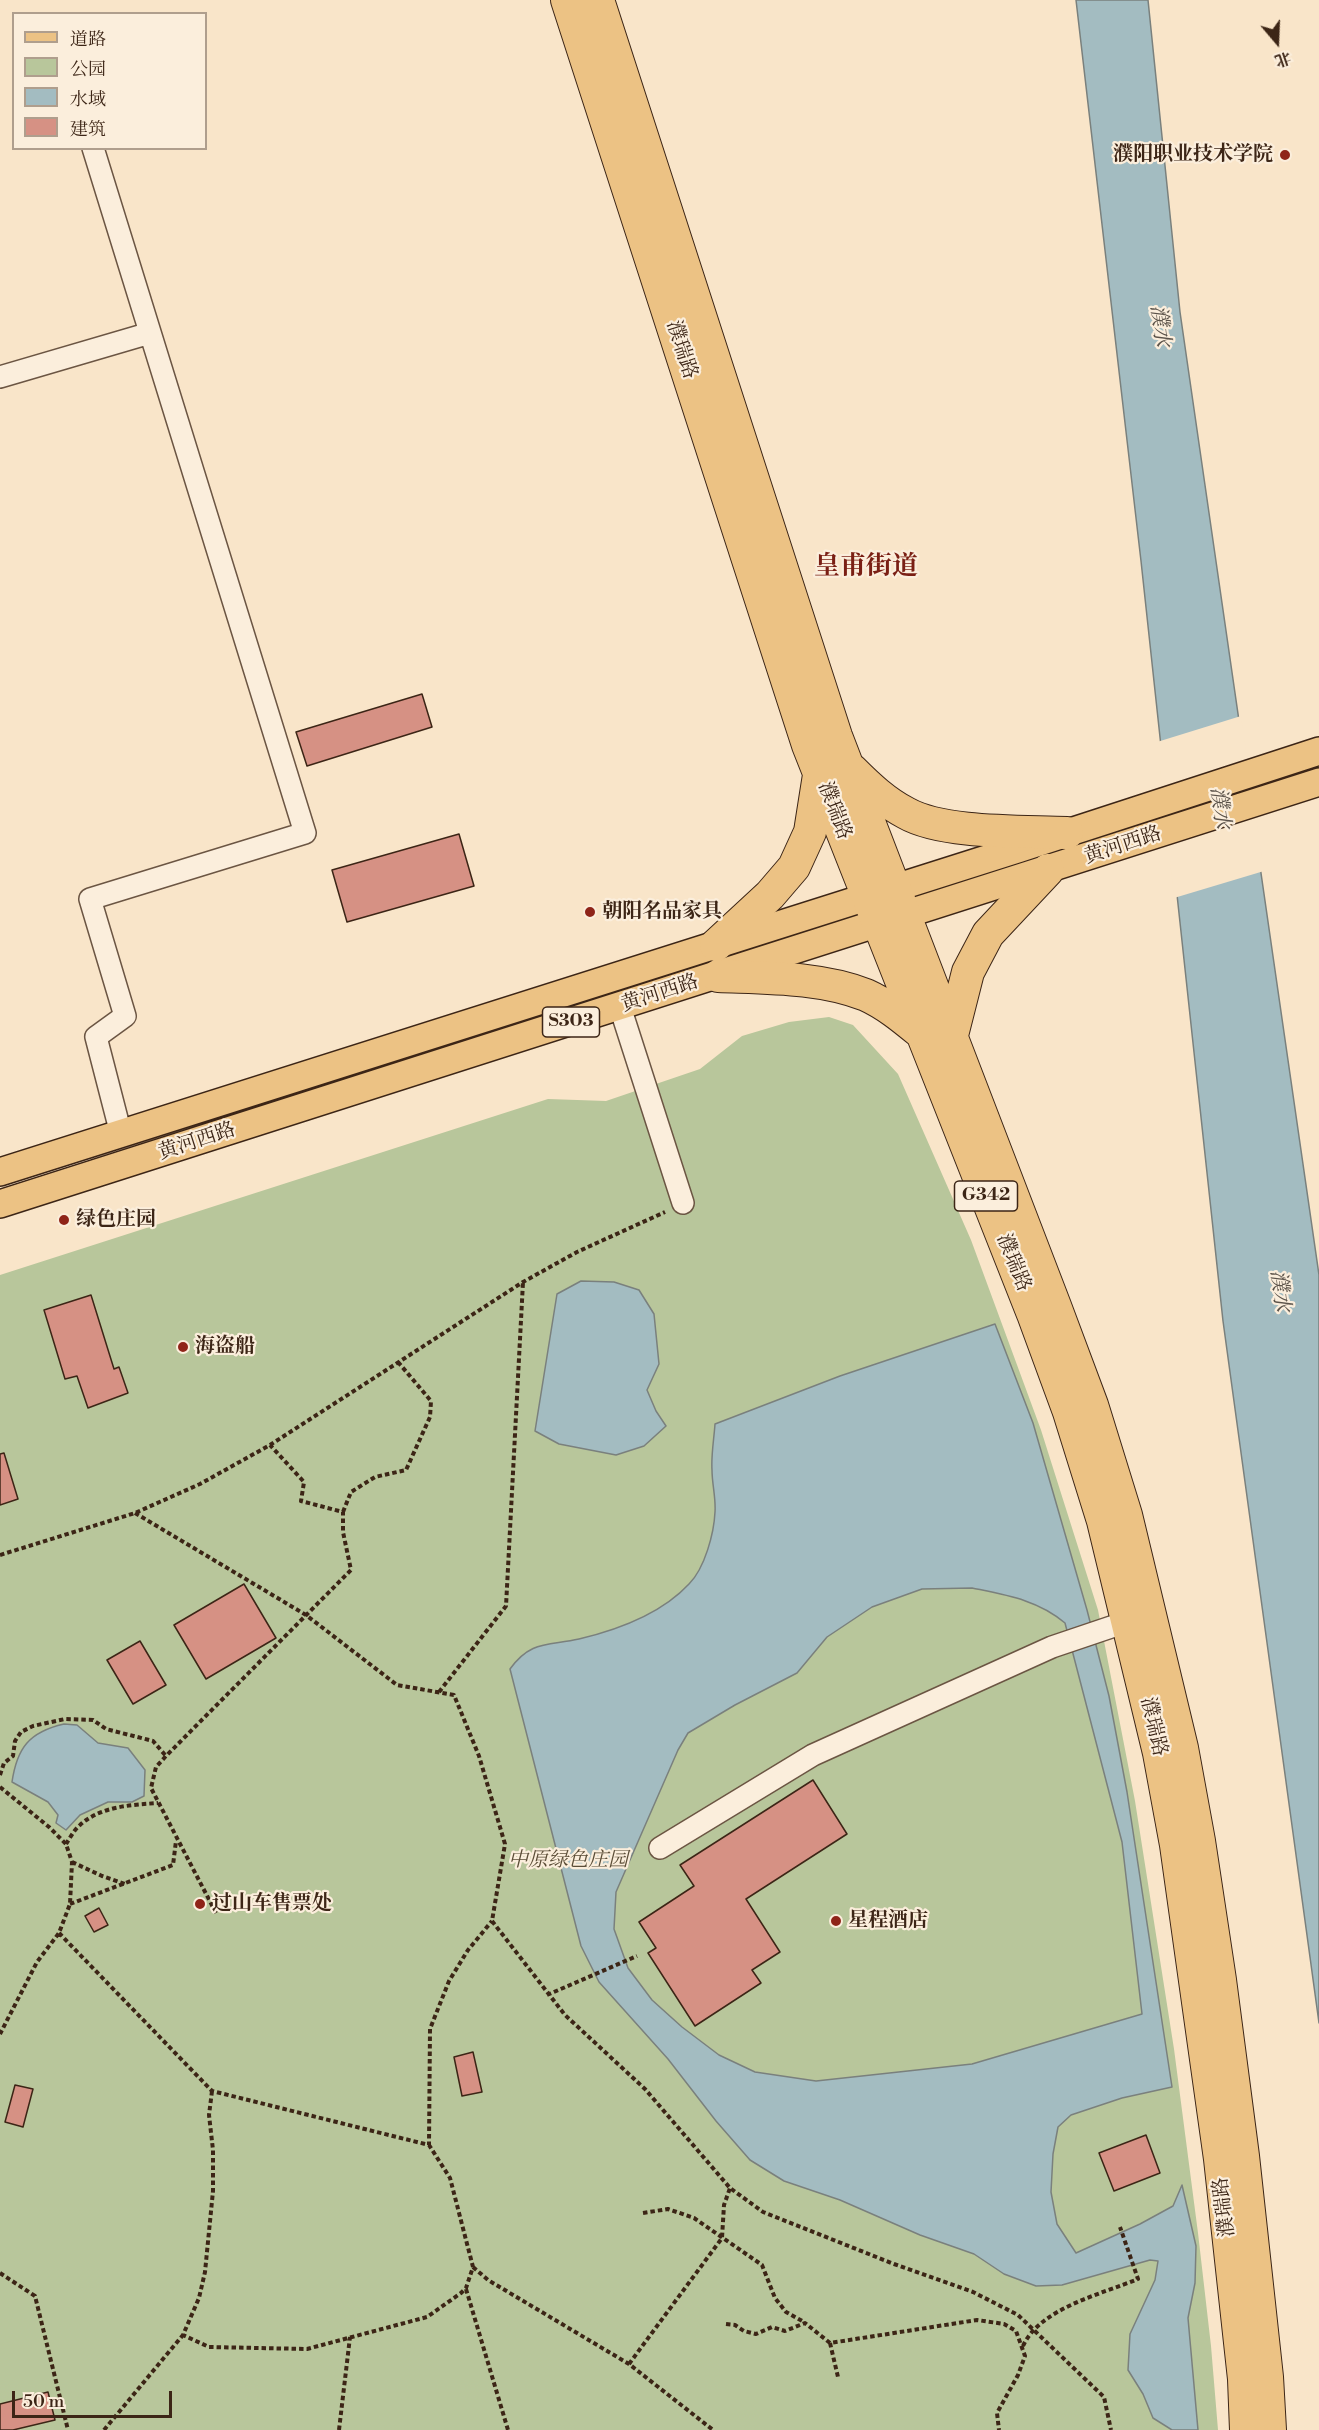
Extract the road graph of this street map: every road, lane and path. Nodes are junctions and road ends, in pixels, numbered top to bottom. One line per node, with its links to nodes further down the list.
1 (567, 0): 7 (highway, 濮瑞路 / G342)
2 (598, 0): 7 (highway, 濮瑞路 / G342)
3 (94, 150): 4 (lane)
4 (150, 333): 5 (lane); 16 (lane)
5 (0, 377)
6 (1319, 751): 9 (main road, 黄河西路 / S303)
7 (833, 770): 9 (highway); 11 (highway, 濮瑞路 / G342); 12 (highway)
8 (1307, 785): 10 (main road, 黄河西路 / S303)
9 (1067, 833): 11 (main road, 黄河西路 / S303)
10 (1048, 870): 11 (main road, 黄河西路 / S303); 15 (highway)
11 (886, 906): 12 (main road, 黄河西路 / S303); 14 (highway, 濮瑞路 / G342); 15 (highway, 濮瑞路 / G342)
12 (717, 961): 13 (main road, 黄河西路 / S303); 14 (highway); 16 (main road, 黄河西路 / S303)
13 (620, 1007): 18 (lane); 19 (main road, 黄河西路 / S303)
14 (920, 1032): 27 (highway, 濮瑞路 / G342)
15 (951, 1039): 71 (highway, 濮瑞路 / G342)
16 (121, 1134): 17 (main road, 黄河西路 / S303)
17 (0, 1172)
18 (683, 1203): 20 (path)
19 (0, 1204)
20 (523, 1282): 21 (path); 28 (path)
21 (398, 1362): 22 (path); 23 (path)
22 (270, 1445): 23 (path); 24 (path)
23 (343, 1512): 26 (path)
24 (135, 1514): 25 (path); 26 (path)
25 (0, 1555)
26 (306, 1615): 28 (path); 29 (path)
27 (1129, 1621): 35 (lane); 70 (highway, 濮瑞路 / G342)
28 (439, 1692): 40 (path)
29 (166, 1756): 30 (path); 32 (path)
30 (0, 1775)
31 (0, 1786): 34 (path)
32 (158, 1803): 33 (path); 34 (path)
33 (177, 1840): 37 (path); 39 (path)
34 (66, 1845): 36 (path)
35 (660, 1848)
36 (72, 1862): 37 (path); 38 (path)
37 (126, 1884): 38 (path)
38 (70, 1904): 41 (path)
39 (216, 1913)
40 (492, 1921): 43 (path); 46 (path)
41 (59, 1933): 44 (path); 45 (path)
42 (637, 1956): 43 (path)
43 (547, 1995): 47 (path)
44 (0, 2034)
45 (212, 2091): 46 (path); 57 (path)
46 (429, 2145): 51 (path)
47 (730, 2188): 50 (path); 56 (path)
48 (643, 2213): 50 (path)
49 (1120, 2228): 56 (path)
50 (722, 2238): 54 (path); 61 (path)
51 (473, 2267): 53 (path); 61 (path)
52 (0, 2273): 63 (path)
53 (466, 2288): 58 (path); 66 (path)
54 (805, 2323): 55 (path); 59 (path)
55 (726, 2324)
56 (1034, 2330): 60 (path); 69 (path)
57 (183, 2335): 58 (path); 64 (path)
58 (350, 2337): 65 (path)
59 (830, 2343): 60 (path); 62 (path)
60 (1023, 2348): 68 (path)
61 (629, 2364): 67 (path)
62 (838, 2377)
63 (68, 2430)
64 (104, 2430)
65 (339, 2430)
66 (508, 2430)
67 (712, 2430)
68 (999, 2430)
69 (1112, 2430)
70 (1246, 2430)
71 (1270, 2430)

